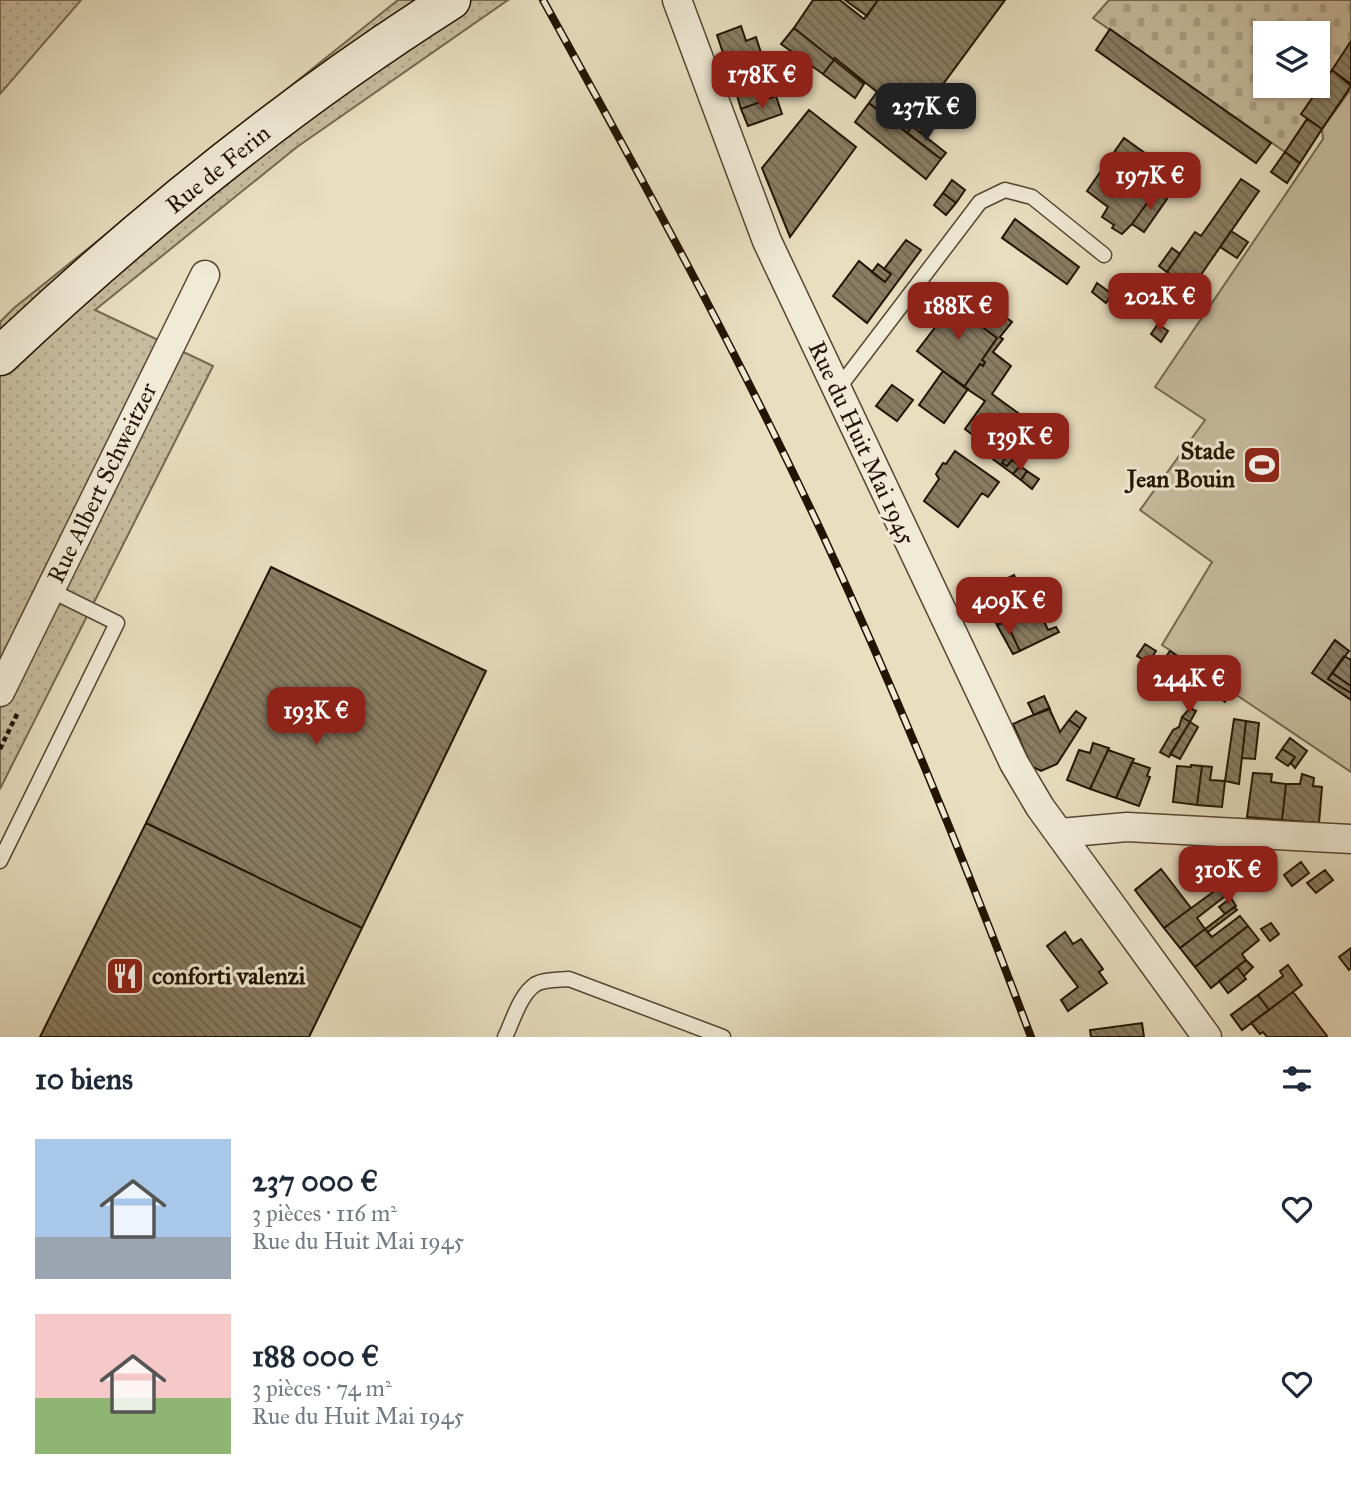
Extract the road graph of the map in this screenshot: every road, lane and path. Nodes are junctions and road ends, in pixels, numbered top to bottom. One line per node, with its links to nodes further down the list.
1 (451, 0): 5 (street, Rue de Ferin)
2 (677, 0): 6 (street, Rue du Huit Mai 1945)
3 (1104, 255): 6 (lane)
4 (205, 275): 7 (street, Rue Albert Schweitzer)
5 (0, 356)
6 (837, 390): 9 (street, Rue du Huit Mai 1945)
7 (50, 590): 8 (street, Rue Albert Schweitzer); 11 (lane)
8 (0, 692)
9 (1060, 833): 10 (street); 14 (street, Rue du Huit Mai 1945)
10 (1351, 839)
11 (0, 861)
12 (505, 1037): 13 (lane)
13 (723, 1037)
14 (1207, 1037)

